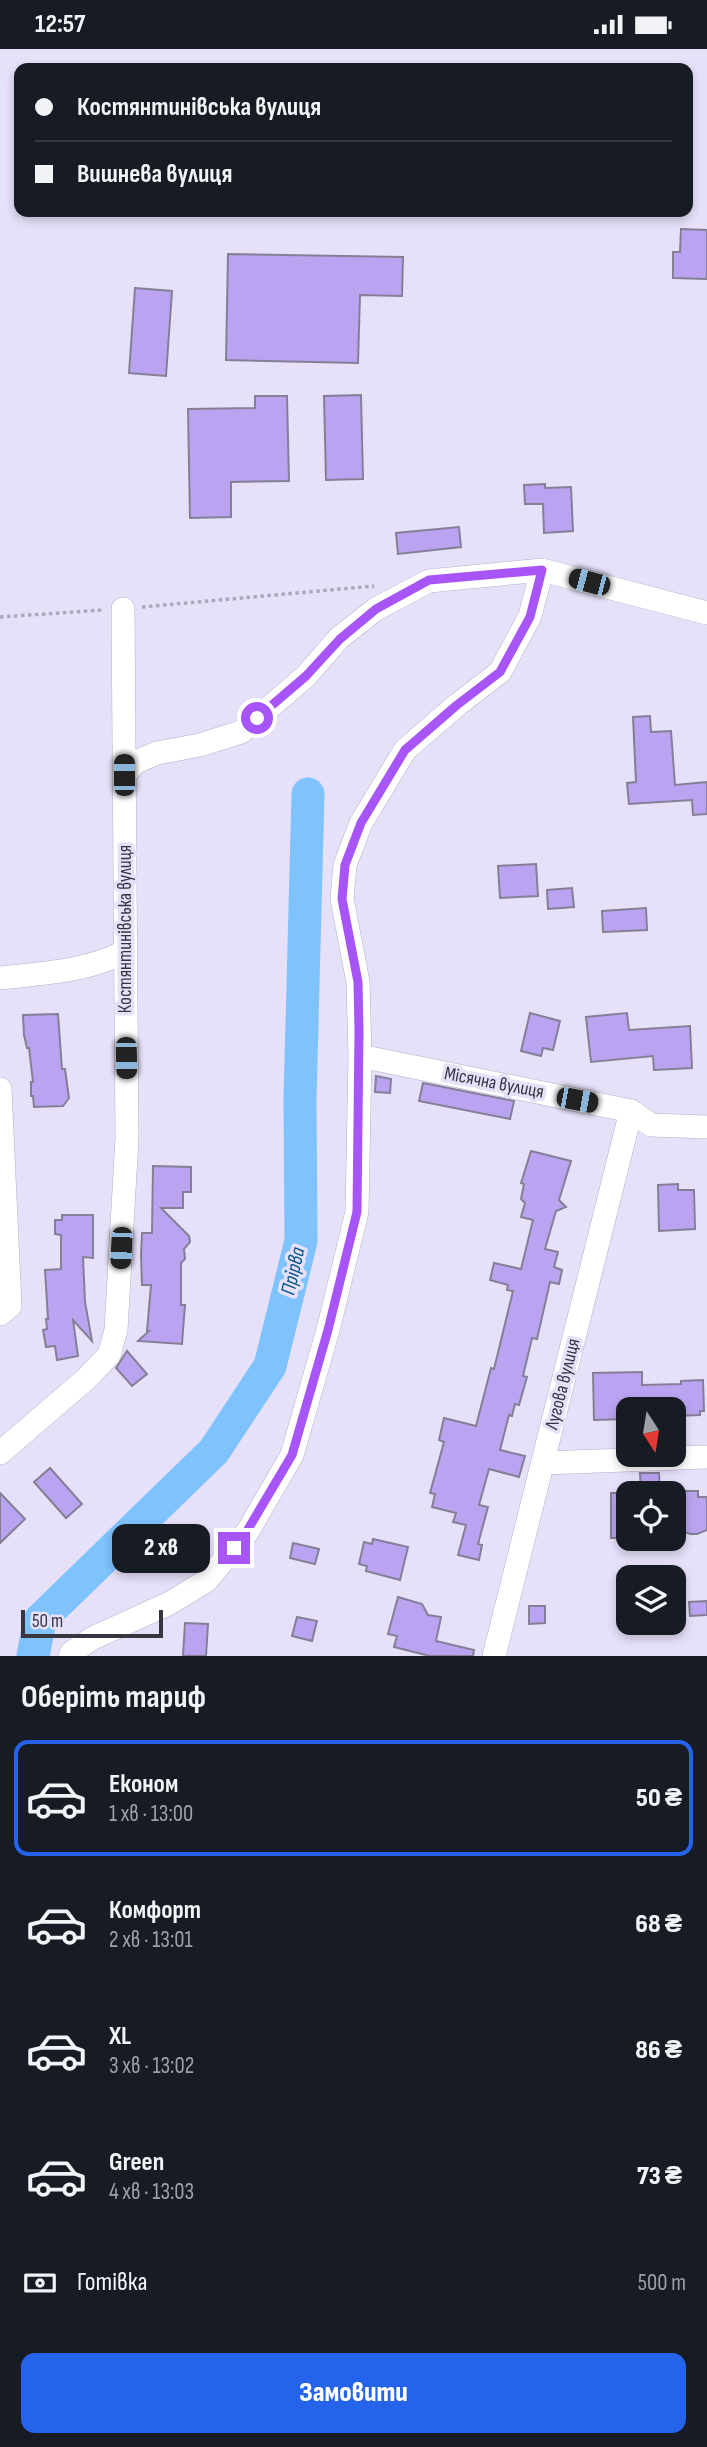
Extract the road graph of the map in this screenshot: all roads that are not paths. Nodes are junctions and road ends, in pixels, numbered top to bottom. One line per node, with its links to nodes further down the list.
1 (542, 570): 3 (street); 4 (street); 7 (street)
2 (123, 609): 4 (street, Костянтинівська вулиця)
3 (707, 613)
4 (124, 775): 5 (street, Костянтинівська вулиця)
5 (124, 952): 6 (street); 12 (street, Костянтинівська вулиця)
6 (0, 978)
7 (360, 1056): 9 (street, Місячна вулиця); 15 (street)
8 (0, 1089): 11 (street)
9 (631, 1111): 10 (street, Місячна вулиця); 14 (street, Лугова вулиця)
10 (707, 1127)
11 (0, 1314)
12 (0, 1453)
13 (707, 1457): 14 (street)
14 (544, 1463): 16 (street, Лугова вулиця)
15 (70, 1656)
16 (494, 1656)

